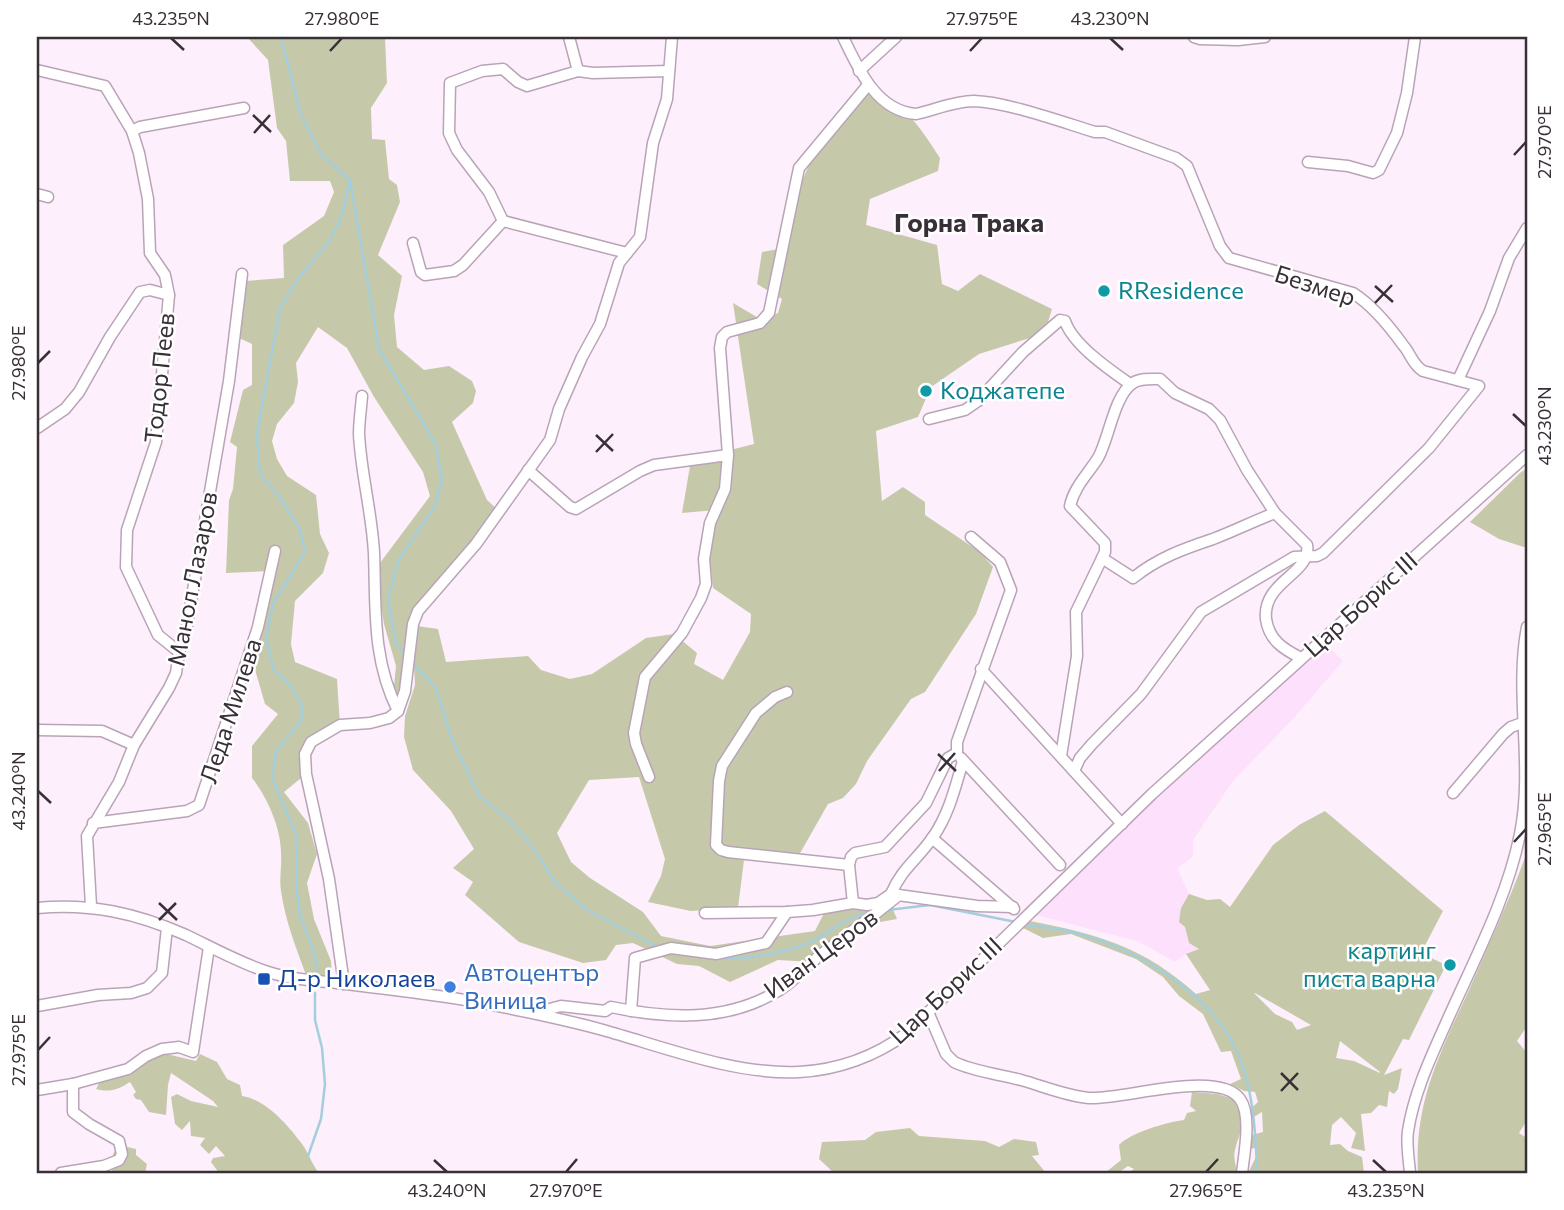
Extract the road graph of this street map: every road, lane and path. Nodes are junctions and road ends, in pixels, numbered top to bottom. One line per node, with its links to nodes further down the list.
1 (569, 37): 9 (street)
2 (672, 37): 10 (street)
3 (844, 37): 11 (street)
4 (896, 37): 11 (street)
5 (1194, 37): 6 (street)
6 (1265, 37)
7 (1415, 37): 15 (street)
8 (37, 70): 14 (street, Тодор Пеев)
9 (578, 71): 10 (street); 16 (street)
10 (669, 71): 19 (street)
11 (859, 71): 12 (street)
12 (868, 85): 22 (street, Безмер); 27 (street)
13 (244, 108): 14 (street)
14 (132, 131): 21 (street, Тодор Пеев)
15 (1308, 162)
16 (503, 222): 18 (street); 19 (street)
17 (1527, 228): 22 (street)
18 (413, 243)
19 (628, 253): 29 (street)
20 (242, 274): 36 (street, Манол Лазаров)
21 (169, 295): 26 (street); 36 (street, Тодор Пеев)
22 (1458, 380): 34 (street)
23 (1130, 384): 25 (street); 30 (street); 33 (street)
24 (362, 397): 40 (street)
25 (929, 419)
26 (37, 428)
27 (728, 455): 29 (street); 47 (street)
28 (1527, 455): 37 (street, Цар Борис III)
29 (528, 470): 40 (street)
30 (1275, 513): 33 (street); 34 (street)
31 (971, 537): 38 (street)
32 (275, 551): 49 (street, Леда Милева)
33 (1102, 558): 44 (street)
34 (1306, 558): 37 (street); 46 (street)
35 (1527, 627): 41 (street)
36 (179, 652): 43 (street, Манол Лазаров)
37 (1301, 659): 50 (street, Цар Борис III)
38 (981, 669): 44 (street); 45 (street)
39 (787, 692): 53 (street)
40 (398, 711): 65 (street)
41 (1525, 722): 48 (street); 51 (street)
42 (37, 730): 43 (street)
43 (134, 744): 49 (street, Манол Лазаров)
44 (1061, 756): 46 (street)
45 (960, 757): 52 (street); 53 (street); 54 (street)
46 (1074, 771): 50 (street)
47 (649, 777)
48 (1453, 793)
49 (93, 823): 57 (street, Манол Лазаров)
50 (1122, 824): 62 (street, Цар Борис III)
51 (1524, 833): 74 (street)
52 (932, 838): 55 (street); 58 (street)
53 (849, 865): 56 (street)
54 (1060, 865)
55 (895, 894): 56 (street); 58 (street); 67 (street, Иван Церов)
56 (853, 903): 60 (street)
57 (91, 906): 59 (street, Цар Борис III); 63 (street, Цар Борис III)
58 (1013, 907): 62 (street)
59 (37, 908)
60 (787, 912): 61 (street); 67 (street)
61 (705, 913)
62 (1024, 918): 68 (street, Цар Борис III)
63 (167, 928): 64 (street, Цар Борис III); 66 (street)
64 (209, 947): 65 (street, Цар Борис III); 70 (street)
65 (344, 984): 69 (street, Цар Борис III)
66 (37, 1006)
67 (631, 1011): 69 (street, Иван Церов)
68 (928, 1012): 69 (street, Цар Борис III); 73 (street)
69 (533, 1014)
70 (73, 1084): 71 (street); 72 (street)
71 (37, 1090)
72 (61, 1173)
73 (1242, 1173)
74 (1410, 1173)

